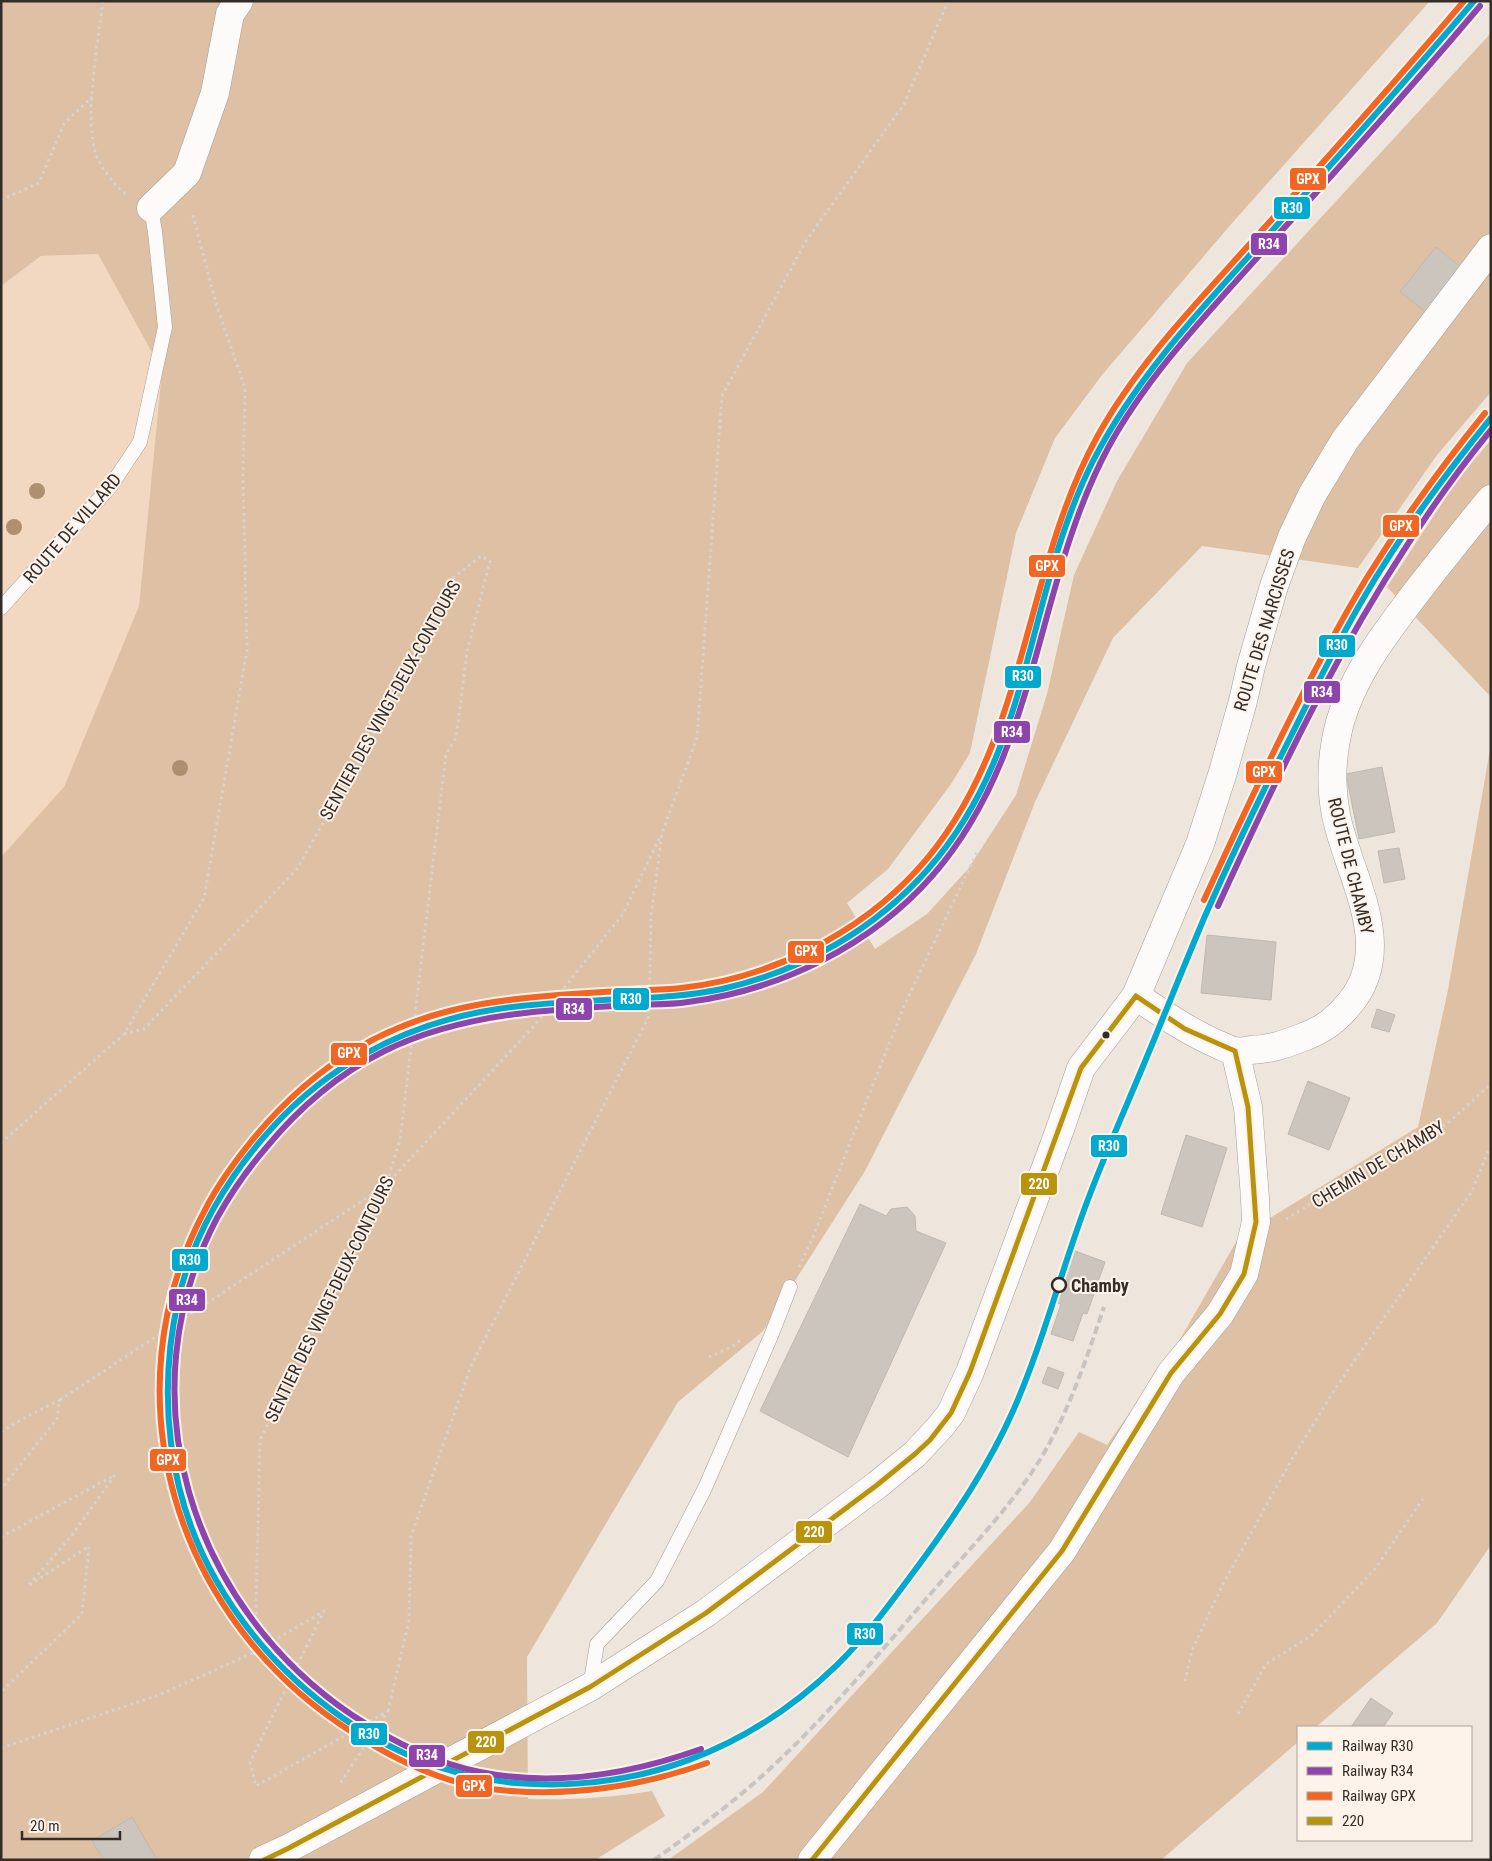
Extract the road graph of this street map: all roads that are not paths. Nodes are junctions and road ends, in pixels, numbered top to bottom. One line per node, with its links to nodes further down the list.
1 (239, 1): 2 (street)
2 (151, 208): 5 (lane, ROUTE DE VILLARD)
3 (1491, 248): 6 (street, ROUTE DES NARCISSES)
4 (1491, 499): 7 (street, ROUTE DE CHAMBY)
5 (1, 608)
6 (1136, 996): 7 (street, ROUTE DE CHAMBY); 9 (street)
7 (1235, 1051): 11 (street)
8 (790, 1287): 9 (lane)
9 (590, 1687): 10 (street)
10 (262, 1860)
11 (812, 1860)

